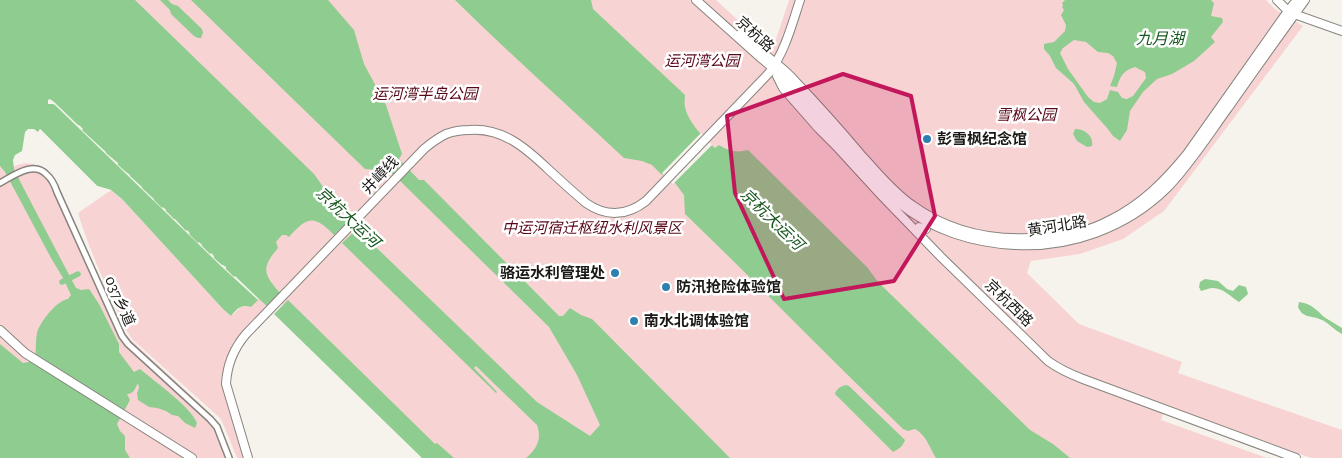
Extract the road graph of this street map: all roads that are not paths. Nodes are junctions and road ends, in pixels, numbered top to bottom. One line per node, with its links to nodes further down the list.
1 (696, 0): 9 (main road, 京杭路)
2 (704, 0): 9 (main road, 京杭路)
3 (800, 0): 9 (main road)
4 (1277, 0): 7 (main road)
5 (1298, 0): 7 (main road, 黄河北路)
6 (1305, 0): 7 (main road, 黄河北路)
7 (1291, 12): 8 (main road); 9 (main road, 黄河北路)
8 (1342, 31)
9 (774, 65): 12 (main road, 井嶂线); 15 (main road, 京杭西路)
10 (1, 182): 14 (street, 037乡道)
11 (0, 330): 13 (main road)
12 (249, 456)
13 (192, 458)
14 (229, 458)
15 (1296, 458)

